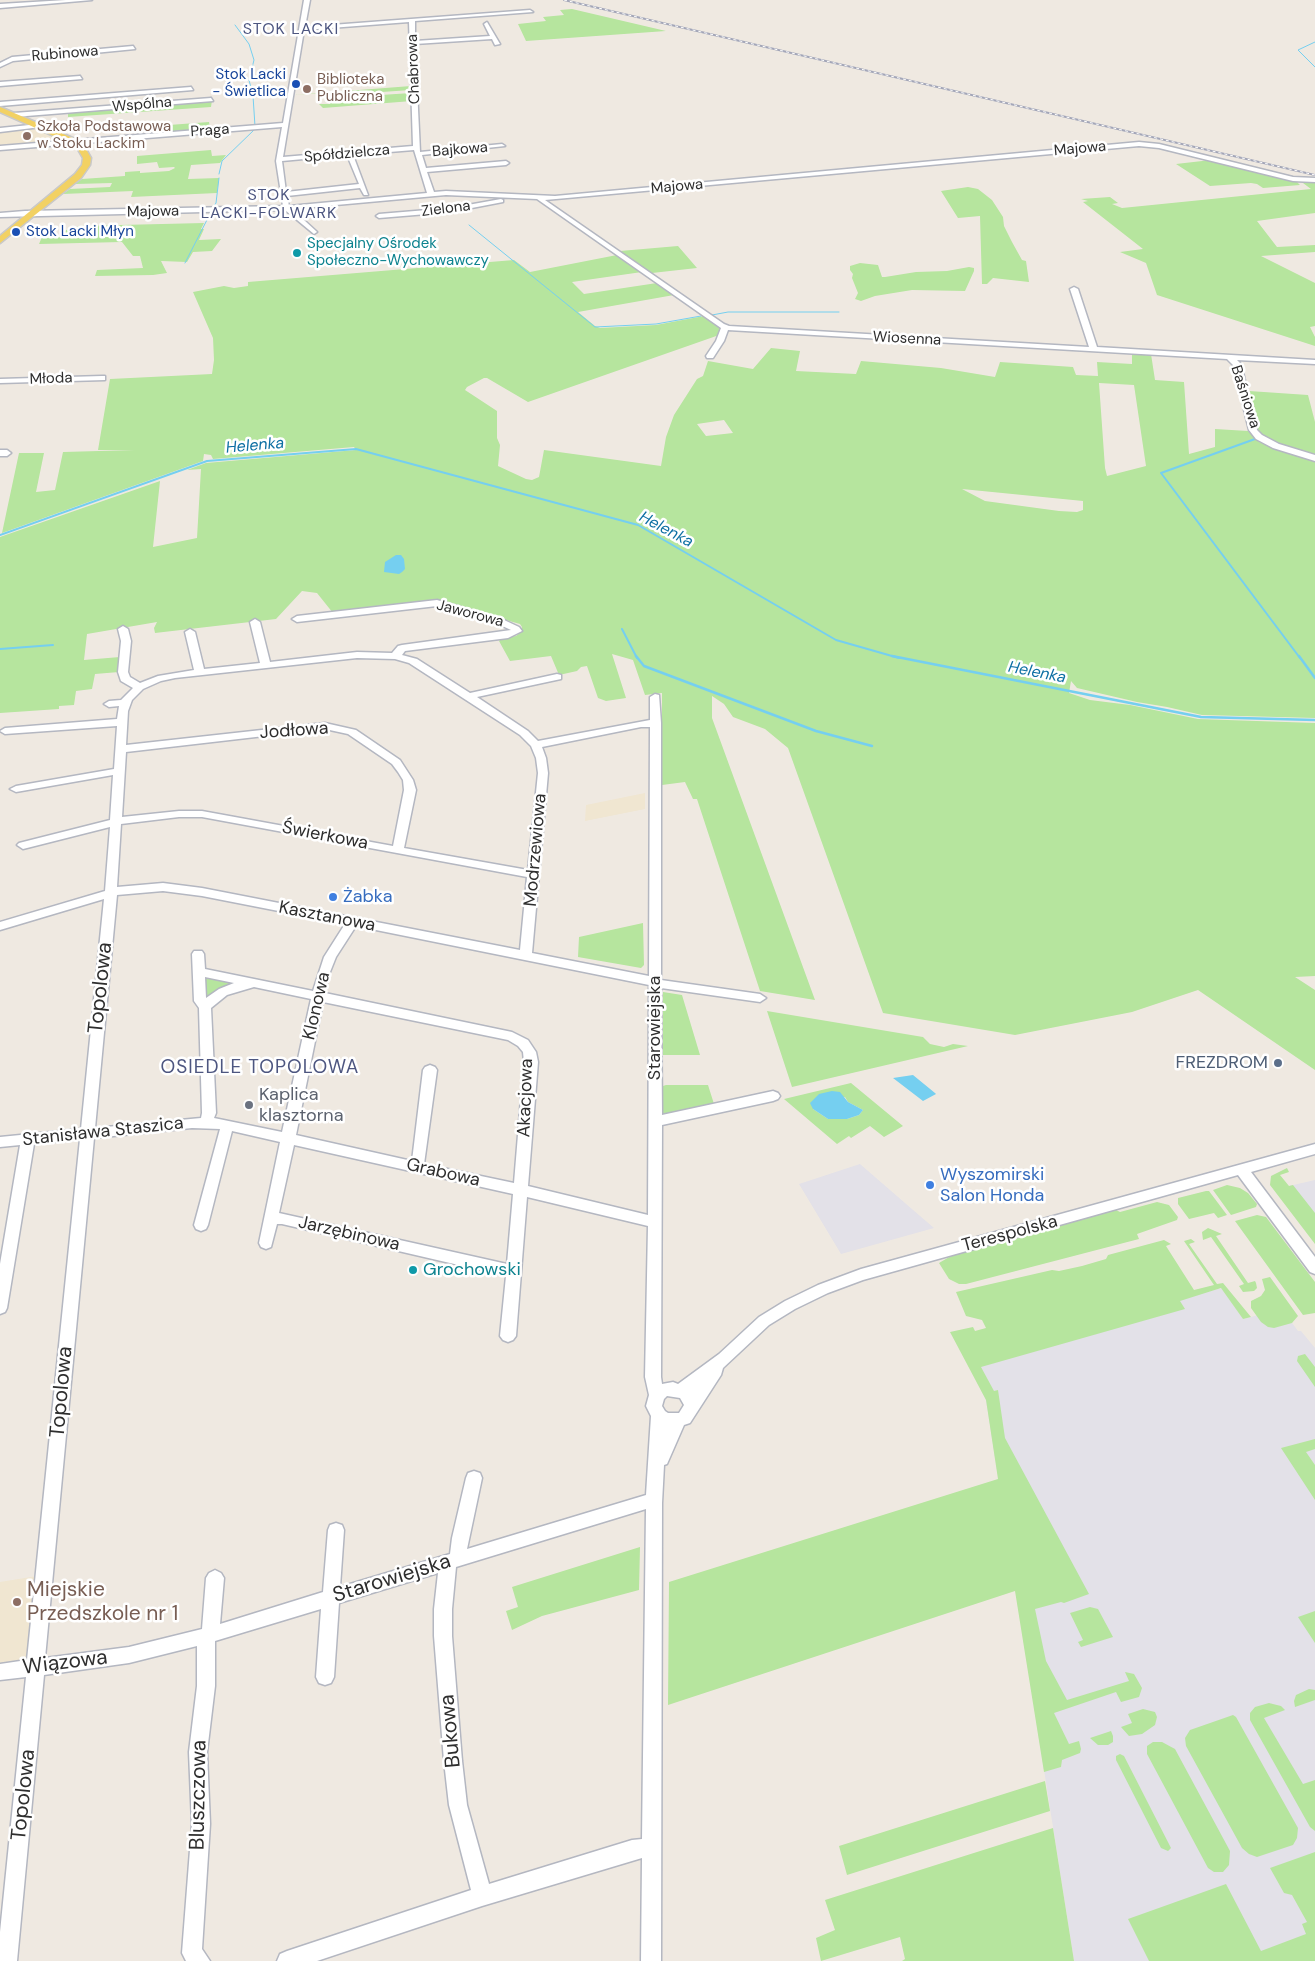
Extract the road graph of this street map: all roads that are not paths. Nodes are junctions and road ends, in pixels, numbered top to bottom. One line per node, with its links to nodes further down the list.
1 (87, 0): 3 (street)
2 (307, 0): 7 (street)
3 (0, 6)
4 (530, 12): 5 (street)
5 (412, 20): 7 (street, Chabrowa); 9 (street, Chabrowa)
6 (487, 24): 8 (street)
7 (302, 29): 22 (street)
8 (494, 37): 9 (street); 10 (street)
9 (413, 43): 28 (street, Chabrowa)
10 (498, 44)
11 (133, 48): 12 (street, Rubinowa)
12 (0, 65)
13 (80, 78): 14 (street)
14 (0, 84)
15 (191, 89): 19 (street)
16 (58, 94): 17 (street)
17 (0, 98)
18 (211, 100): 21 (street, Wspólna)
19 (0, 104)
20 (0, 109): 21 (main road)
21 (14, 115): 23 (main road)
22 (286, 125): 25 (street, Praga); 30 (street)
23 (39, 126): 24 (street); 25 (main road)
24 (0, 130)
25 (75, 142): 27 (street, Praga); 41 (main road)
26 (502, 146): 28 (street, Bajkowa)
27 (0, 148)
28 (416, 151): 29 (street, Spółdzielcza); 32 (street, Chabrowa)
29 (349, 154): 30 (street, Spółdzielcza); 34 (street)
30 (279, 159): 35 (street)
31 (506, 163): 32 (street)
32 (423, 170): 36 (street, Chabrowa)
33 (1315, 180): 38 (street, Majowa)
34 (363, 186): 35 (street); 39 (street)
35 (283, 194): 40 (street)
36 (431, 194): 37 (street, Majowa); 39 (street, Majowa)
37 (509, 197): 38 (street, Majowa); 43 (street, Zielona)
38 (540, 199): 48 (street, Wiosenna)
39 (370, 200): 40 (street, Majowa); 43 (street)
40 (287, 208): 41 (street, Majowa); 45 (street)
41 (34, 213): 42 (street, Majowa); 46 (main road)
42 (0, 215)
43 (379, 216): 44 (street)
44 (432, 220)
45 (314, 232)
46 (0, 240)
47 (1074, 289): 49 (street)
48 (725, 327): 49 (street, Wiosenna); 50 (street)
49 (1094, 350): 51 (street, Wiosenna)
50 (710, 356)
51 (1230, 358): 52 (street, Wiosenna); 55 (street, Baśniowa)
52 (1315, 362)
53 (102, 378): 54 (street, Młoda)
54 (0, 381)
55 (1315, 458)
56 (297, 619): 60 (street, Jaworowa)
57 (255, 622): 61 (street)
58 (123, 629): 64 (street)
59 (190, 632): 62 (street)
60 (395, 656): 61 (street); 65 (street)
61 (266, 665): 62 (street)
62 (200, 673): 64 (street)
63 (557, 677): 65 (street)
64 (139, 687): 67 (street)
65 (470, 696): 72 (street)
66 (655, 697): 70 (street, Starowiejska)
67 (125, 703): 68 (street); 69 (street, Topolowa)
68 (109, 704)
69 (122, 722): 71 (street); 73 (street, Topolowa)
70 (656, 723): 72 (street); 86 (street, Starowiejska)
71 (5, 731)
72 (536, 745): 79 (street, Modrzewiowa)
73 (120, 749): 74 (street, Topolowa); 78 (street, Jodłowa)
74 (119, 771): 75 (street); 76 (street, Topolowa)
75 (16, 789)
76 (114, 822): 77 (street); 78 (street, Świerkowa); 80 (street, Topolowa)
77 (24, 845)
78 (397, 850): 79 (street, Świerkowa)
79 (534, 875): 84 (street, Modrzewiowa)
80 (111, 892): 81 (street, Kasztanowa); 82 (street, Kasztanowa); 96 (street, Topolowa)
81 (352, 922): 84 (street, Kasztanowa); 88 (street, Klonowa)
82 (0, 926)
83 (198, 954): 85 (street)
84 (526, 956): 86 (street, Kasztanowa)
85 (199, 972): 87 (street, Akacjowa); 90 (street)
86 (655, 983): 89 (street, Kasztanowa); 93 (street, Starowiejska)
87 (259, 984): 88 (street, Akacjowa); 90 (street, Akacjowa)
88 (318, 996): 97 (street, Klonowa); 103 (street, Akacjowa)
89 (760, 998)
90 (205, 1007): 94 (street)
91 (430, 1070): 101 (street)
92 (773, 1096): 93 (street)
93 (655, 1120): 105 (street, Starowiejska)
94 (206, 1122): 95 (street, Grabowa); 96 (street, Stanisława Staszica)
95 (230, 1125): 97 (street, Grabowa); 106 (street)
96 (88, 1134): 98 (street, Stanisława Staszica); 128 (street, Topolowa)
97 (288, 1138): 101 (street, Grabowa); 104 (street, Klonowa)
98 (28, 1140): 99 (street, Stanisława Staszica); 110 (street)
99 (0, 1142)
100 (1315, 1149): 102 (street, Terespolska)
101 (416, 1167): 103 (street, Grabowa)
102 (1242, 1170): 108 (street); 112 (street, Terespolska)
103 (521, 1190): 105 (street, Grabowa); 109 (street, Akacjowa)
104 (271, 1218): 107 (street, Klonowa); 109 (street, Jarzębinowa)
105 (655, 1222): 113 (street, Starowiejska)
106 (201, 1225)
107 (266, 1243)
108 (1315, 1268)
109 (514, 1270): 111 (street, Akacjowa)
110 (0, 1308)
111 (508, 1336)
112 (724, 1358): 114 (street, Terespolska); 116 (street, Terespolska)
113 (655, 1359): 114 (street, Starowiejska); 115 (street, Starowiejska)
114 (677, 1390): 115 (street); 116 (street)
115 (657, 1395): 117 (street)
116 (692, 1404): 118 (street)
117 (659, 1416): 118 (street); 119 (street)
118 (678, 1420): 119 (street)
119 (657, 1470): 121 (street)
120 (474, 1478): 123 (street, Bukowa)
121 (654, 1503): 123 (street, Starowiejska); 131 (street)
122 (336, 1530): 125 (street)
123 (453, 1561): 125 (street, Starowiejska); 132 (street, Bukowa)
124 (214, 1578): 126 (street, Bluszczowa)
125 (331, 1597): 126 (street, Starowiejska); 130 (street)
126 (208, 1636): 127 (street, Starowiejska); 133 (street, Bluszczowa)
127 (129, 1655): 128 (street, Wiązowa)
128 (37, 1667): 129 (street, Wiązowa); 134 (street, Topolowa)
129 (0, 1672)
130 (326, 1677)
131 (653, 1847): 132 (street); 136 (street)
132 (482, 1896): 135 (street)
133 (196, 1957)
134 (7, 1961)
135 (288, 1961)
136 (651, 1961)

